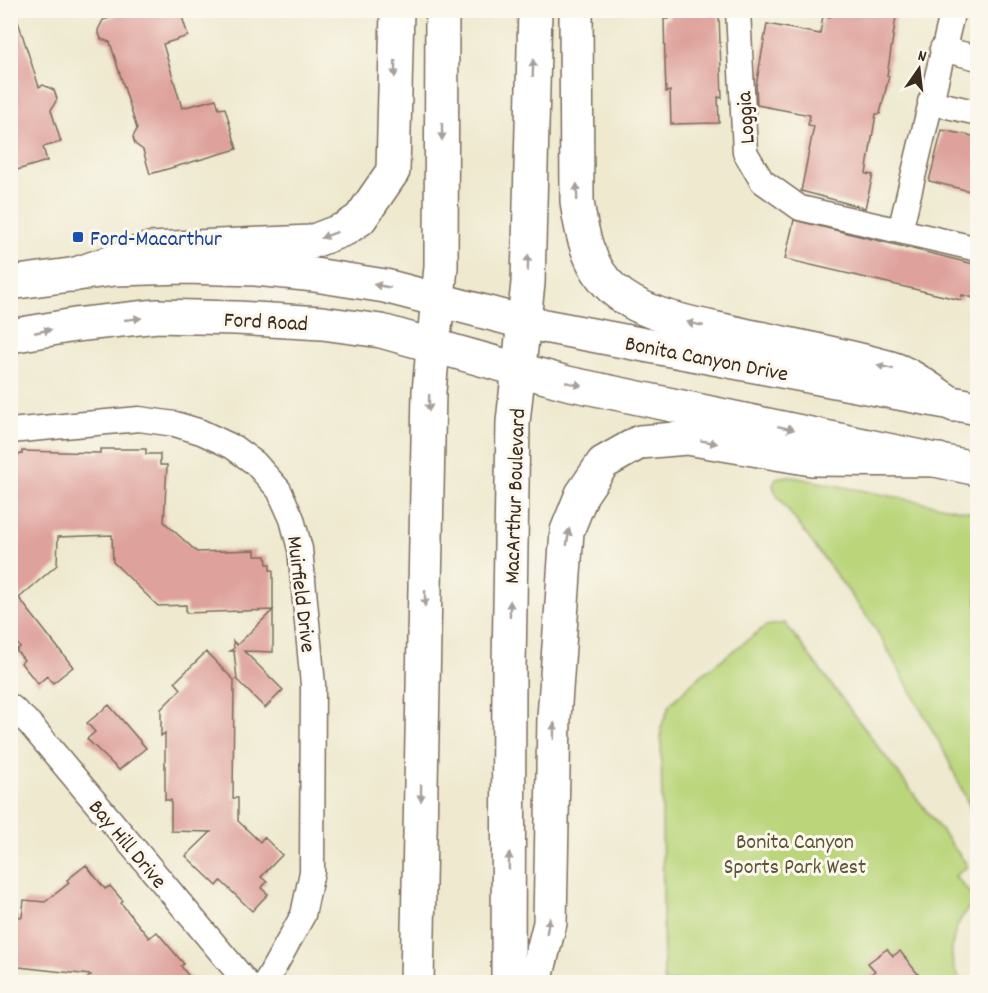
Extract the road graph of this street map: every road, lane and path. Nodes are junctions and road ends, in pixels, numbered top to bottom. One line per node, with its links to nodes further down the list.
1 (397, 10): 13 (main road, one-way to 13)
2 (442, 10): 15 (main road, one-way to 15)
3 (535, 10): 16 (main road, MacArthur Boulevard, one-way to 3)
4 (576, 10): 20 (main road, one-way to 4)
5 (738, 10): 11 (street, Loggia)
6 (953, 10): 7 (street)
7 (942, 49): 8 (street); 9 (street)
8 (978, 58)
9 (930, 102): 10 (street); 11 (street)
10 (978, 113)
11 (900, 231): 12 (street, Loggia)
12 (978, 249)
13 (73, 275): 14 (main road); 15 (main road, one-way to 13)
14 (10, 283)
15 (439, 300): 16 (main road, Bonita Canyon Drive); 18 (main road)
16 (524, 322): 19 (main road, MacArthur Boulevard); 20 (main road, Bonita Canyon Drive)
17 (10, 336): 18 (main road, Ford Road, one-way to 18)
18 (433, 345): 19 (main road, Ford Road); 26 (main road, one-way to 26)
19 (518, 369): 22 (main road, one-way to 22); 27 (main road, MacArthur Boulevard, one-way to 19)
20 (966, 407)
21 (10, 431): 25 (street, Muirfield Drive)
22 (964, 463): 28 (main road, one-way to 22)
23 (10, 706): 24 (street, Bay Hill Drive)
24 (246, 982)
25 (266, 982)
26 (417, 982)
27 (508, 982)
28 (535, 982)

